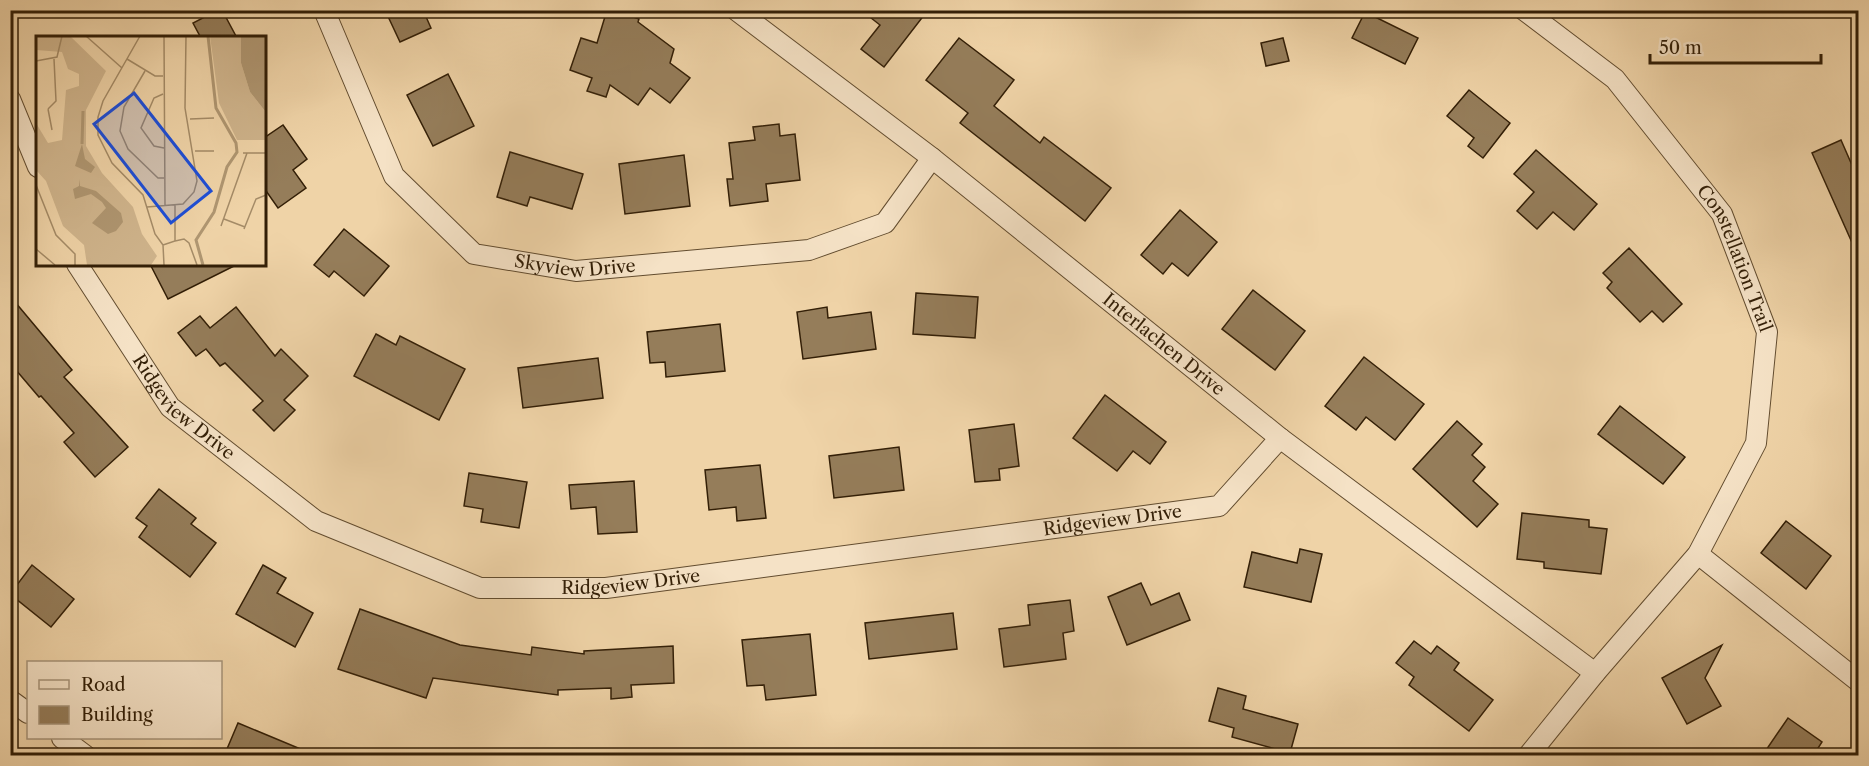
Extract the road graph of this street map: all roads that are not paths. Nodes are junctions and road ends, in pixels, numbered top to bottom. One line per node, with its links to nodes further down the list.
1 (324, 10): 5 (street, Skyview Drive)
2 (736, 10): 5 (street, Interlachen Drive)
3 (1524, 10): 9 (street, Constellation Trail)
4 (10, 99): 6 (street)
5 (932, 158): 8 (street, Interlachen Drive)
6 (36, 161)
7 (78, 266): 8 (street, Ridgeview Drive)
8 (1280, 438): 10 (street, Interlachen Drive)
9 (1698, 554): 10 (street, Constellation Trail); 11 (street)
10 (1595, 673): 16 (street, Constellation Trail)
11 (1858, 681)
12 (10, 700): 13 (street)
13 (27, 712)
14 (63, 739): 15 (street)
15 (86, 756)
16 (1528, 756)

